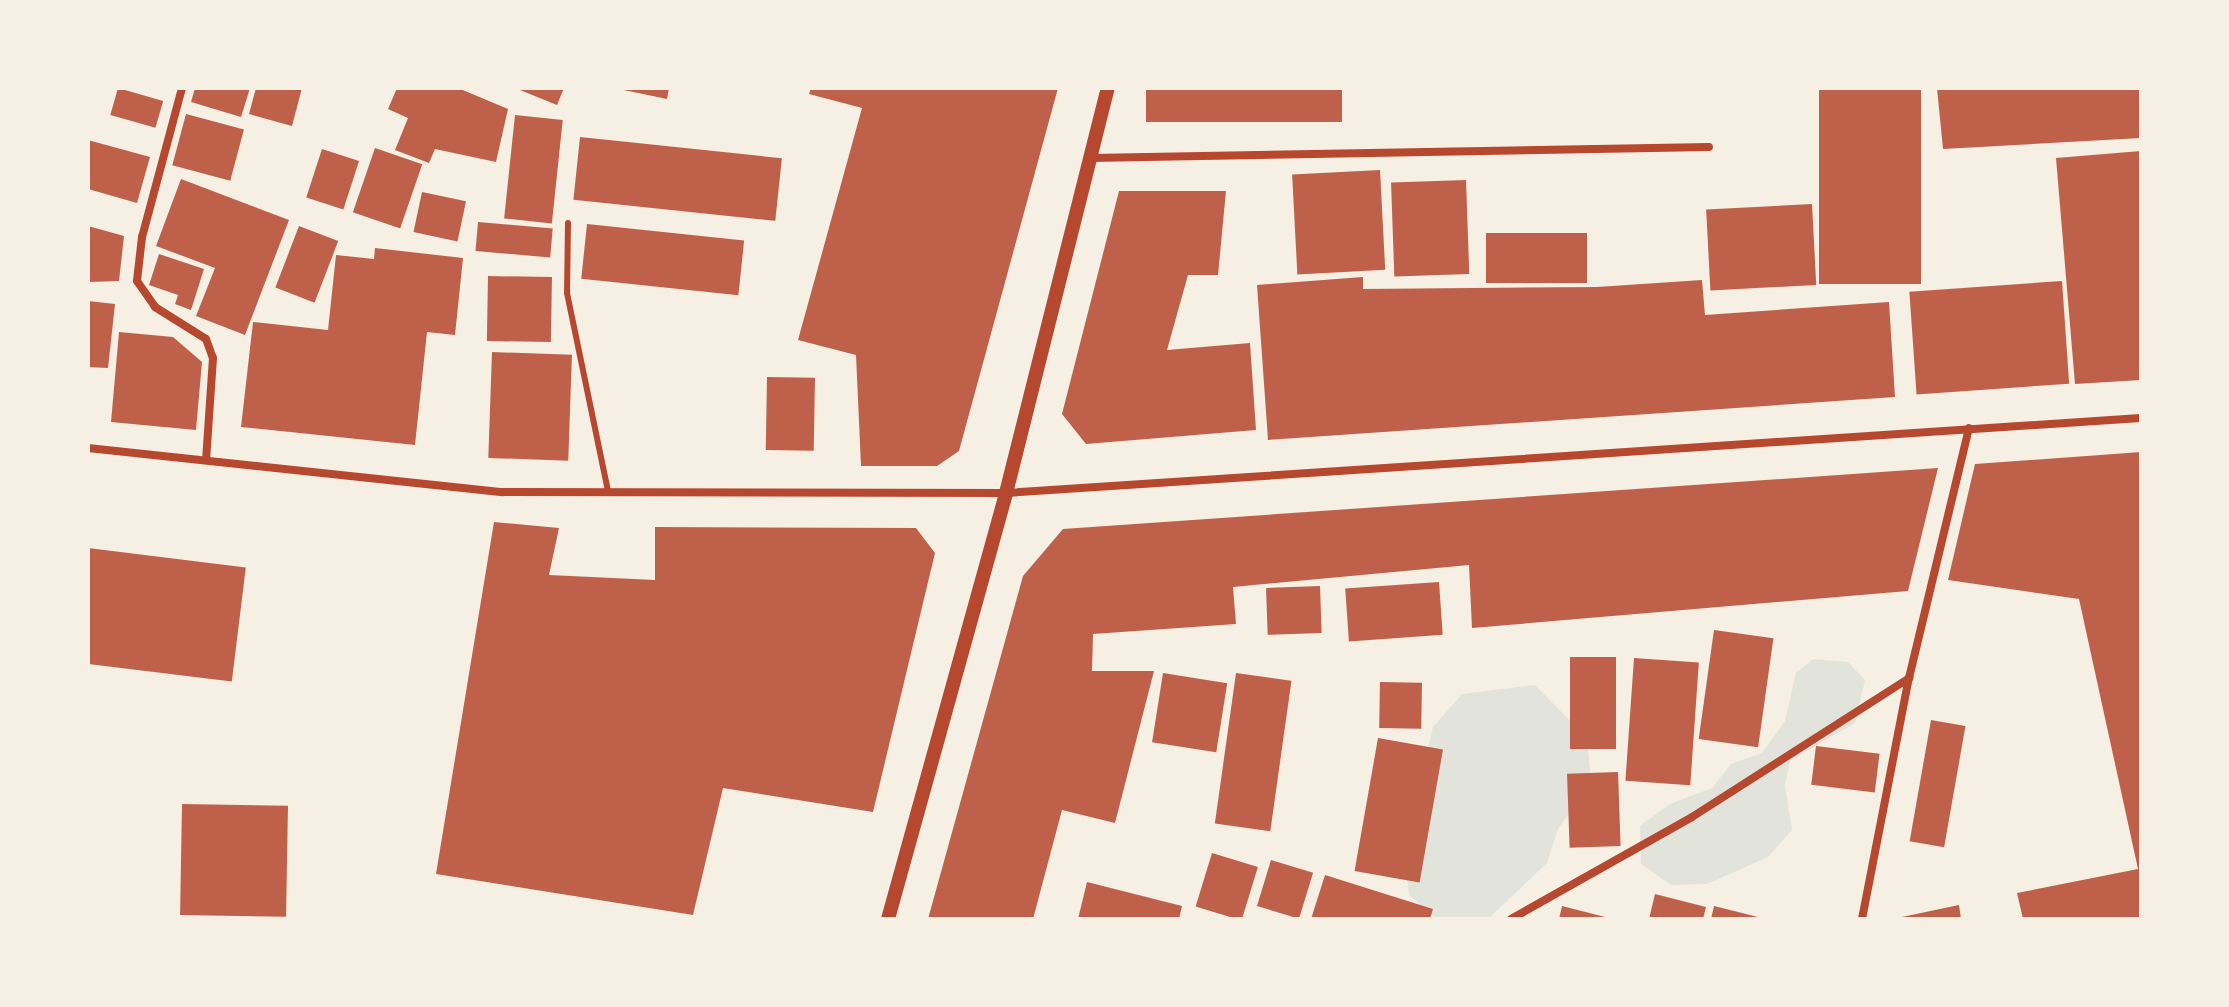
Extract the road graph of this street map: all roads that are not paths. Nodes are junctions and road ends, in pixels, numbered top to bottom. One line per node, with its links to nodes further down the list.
1 (182, 88): 9 (street)
2 (1108, 88): 4 (street)
3 (1709, 147): 4 (street)
4 (1091, 158): 11 (street)
5 (568, 223): 10 (lane)
6 (2141, 418): 7 (street)
7 (1969, 428): 11 (street); 12 (street)
8 (88, 448): 9 (street)
9 (206, 460): 10 (street)
10 (608, 491): 11 (street)
11 (1006, 493): 13 (street)
12 (1909, 678): 14 (street); 15 (street)
13 (888, 919)
14 (1511, 919)
15 (1862, 919)

